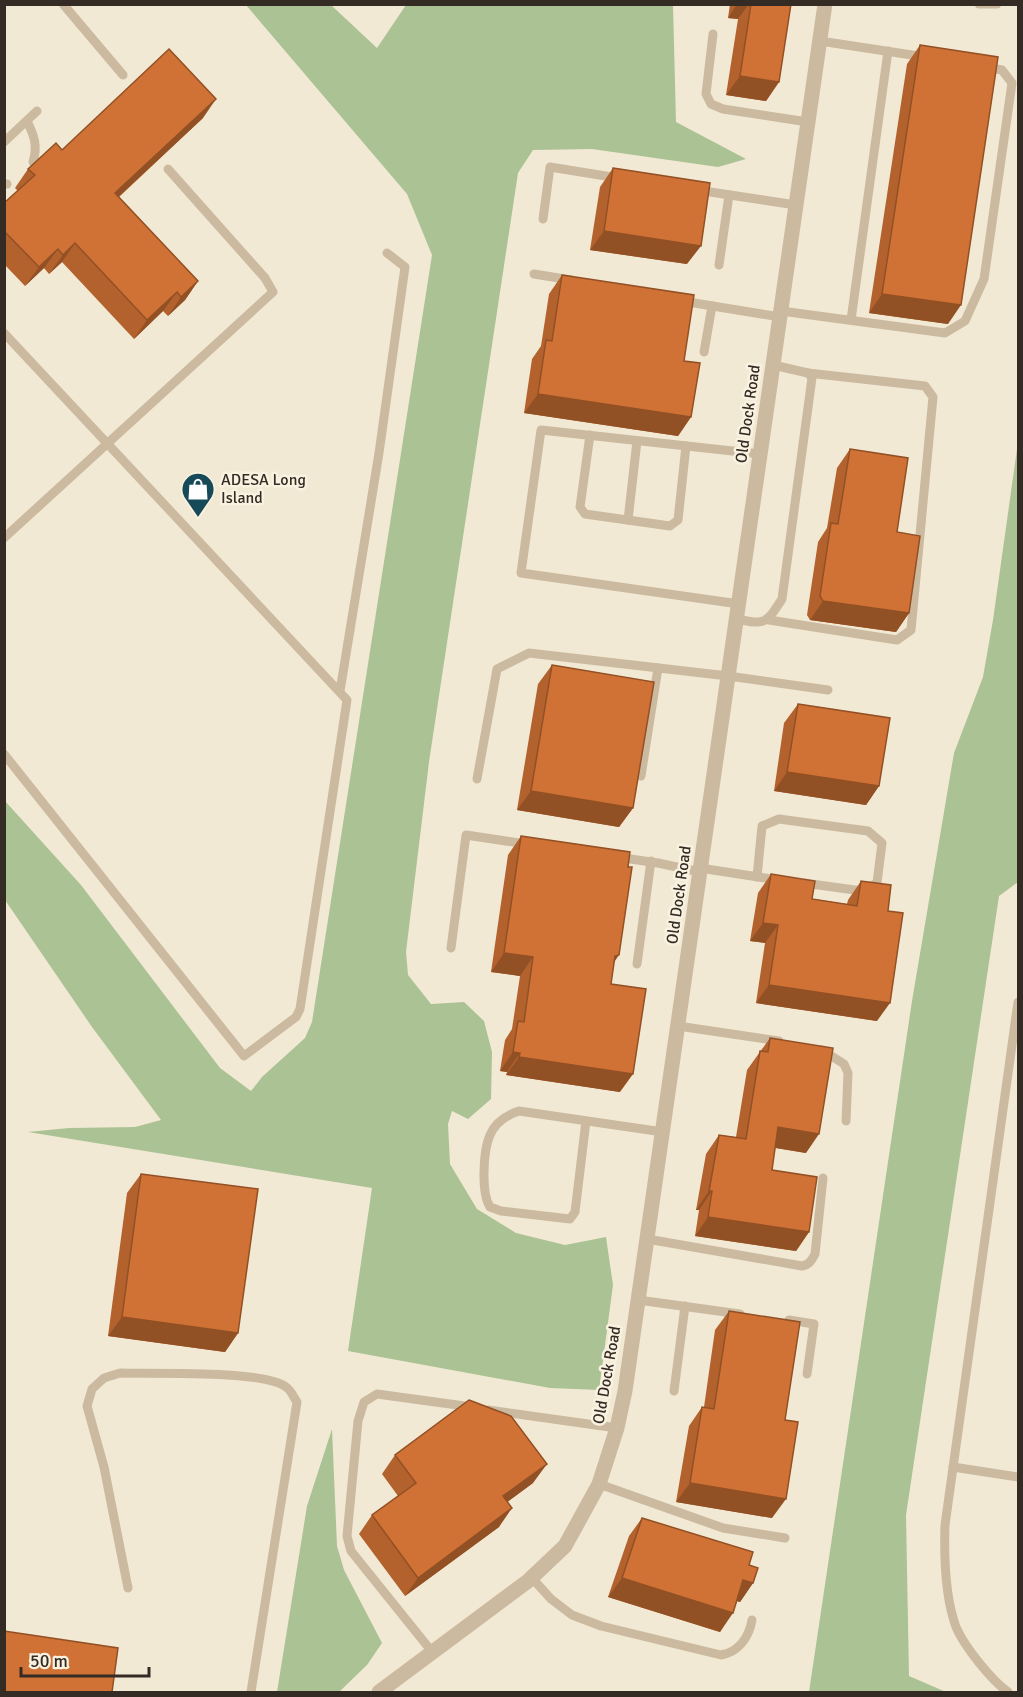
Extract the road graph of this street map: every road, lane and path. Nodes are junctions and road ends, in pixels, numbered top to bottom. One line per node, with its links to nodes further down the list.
1 (63, 4): 10 (lane)
2 (825, 4): 6 (street, Old Dock Road)
3 (979, 4): 4 (lane)
4 (997, 4)
5 (713, 34): 13 (lane)
6 (820, 40): 7 (lane); 13 (street, Old Dock Road)
7 (888, 51): 8 (lane); 29 (lane)
8 (935, 59)
9 (980, 66): 29 (lane)
10 (123, 75)
11 (37, 111): 12 (lane)
12 (27, 121): 14 (lane); 15 (lane)
13 (808, 123): 20 (street, Old Dock Road)
14 (4, 142)
15 (33, 162)
16 (168, 169): 36 (lane)
17 (628, 179): 21 (lane)
18 (684, 188): 19 (lane)
19 (729, 195): 20 (lane); 23 (lane)
20 (796, 205): 28 (street, Old Dock Road)
21 (543, 219)
22 (387, 253): 46 (lane)
23 (719, 265)
24 (534, 274): 25 (lane)
25 (577, 280)
26 (670, 300): 27 (lane)
27 (712, 306): 28 (lane); 31 (lane)
28 (781, 314): 29 (lane); 32 (street, Old Dock Road)
29 (851, 320)
30 (4, 333): 36 (lane)
31 (704, 351)
32 (773, 365): 33 (lane); 38 (street, Old Dock Road)
33 (808, 372): 42 (lane); 42 (lane)
34 (590, 435): 35 (lane); 39 (lane); 41 (lane)
35 (637, 441): 37 (lane); 39 (lane)
36 (107, 444): 40 (lane); 46 (lane)
37 (686, 446): 38 (lane); 39 (lane)
38 (760, 454): 41 (street, Old Dock Road)
39 (628, 520)
40 (4, 537)
41 (738, 612): 42 (lane); 44 (street, Old Dock Road)
42 (769, 620)
43 (658, 668): 44 (lane); 48 (lane); 49 (lane)
44 (728, 676): 45 (lane); 53 (street, Old Dock Road)
45 (828, 690)
46 (340, 692): 47 (lane)
47 (4, 753)
48 (641, 776)
49 (477, 779)
50 (536, 845): 55 (lane)
51 (605, 855): 52 (lane)
52 (651, 861): 53 (lane); 56 (lane)
53 (700, 870): 54 (lane); 58 (street, Old Dock Road)
54 (757, 877): 54 (lane)
55 (451, 948)
56 (638, 964)
57 (1018, 1002): 73 (lane)
58 (678, 1026): 59 (lane); 63 (street, Old Dock Road)
59 (790, 1042)
60 (809, 1046): 62 (lane)
61 (586, 1121): 61 (lane); 63 (lane)
62 (846, 1121)
63 (663, 1132): 65 (street, Old Dock Road)
64 (823, 1178): 65 (lane)
65 (647, 1239): 66 (street, Old Dock Road)
66 (638, 1300): 67 (lane); 72 (street, Old Dock Road)
67 (685, 1306): 68 (lane); 71 (lane)
68 (750, 1315)
69 (782, 1319): 70 (lane)
70 (807, 1374)
71 (674, 1391)
72 (617, 1428): 75 (street, Old Dock Road); 80 (lane)
73 (952, 1467): 74 (lane); 83 (lane)
74 (1018, 1476)
75 (599, 1484): 76 (lane); 77 (street, Old Dock Road)
76 (785, 1538)
77 (532, 1578): 79 (lane); 80 (street, Old Dock Road)
78 (128, 1588): 81 (lane)
79 (752, 1620)
80 (433, 1653): 82 (street, Old Dock Road)
81 (251, 1692)
82 (379, 1692)
83 (1008, 1692)

